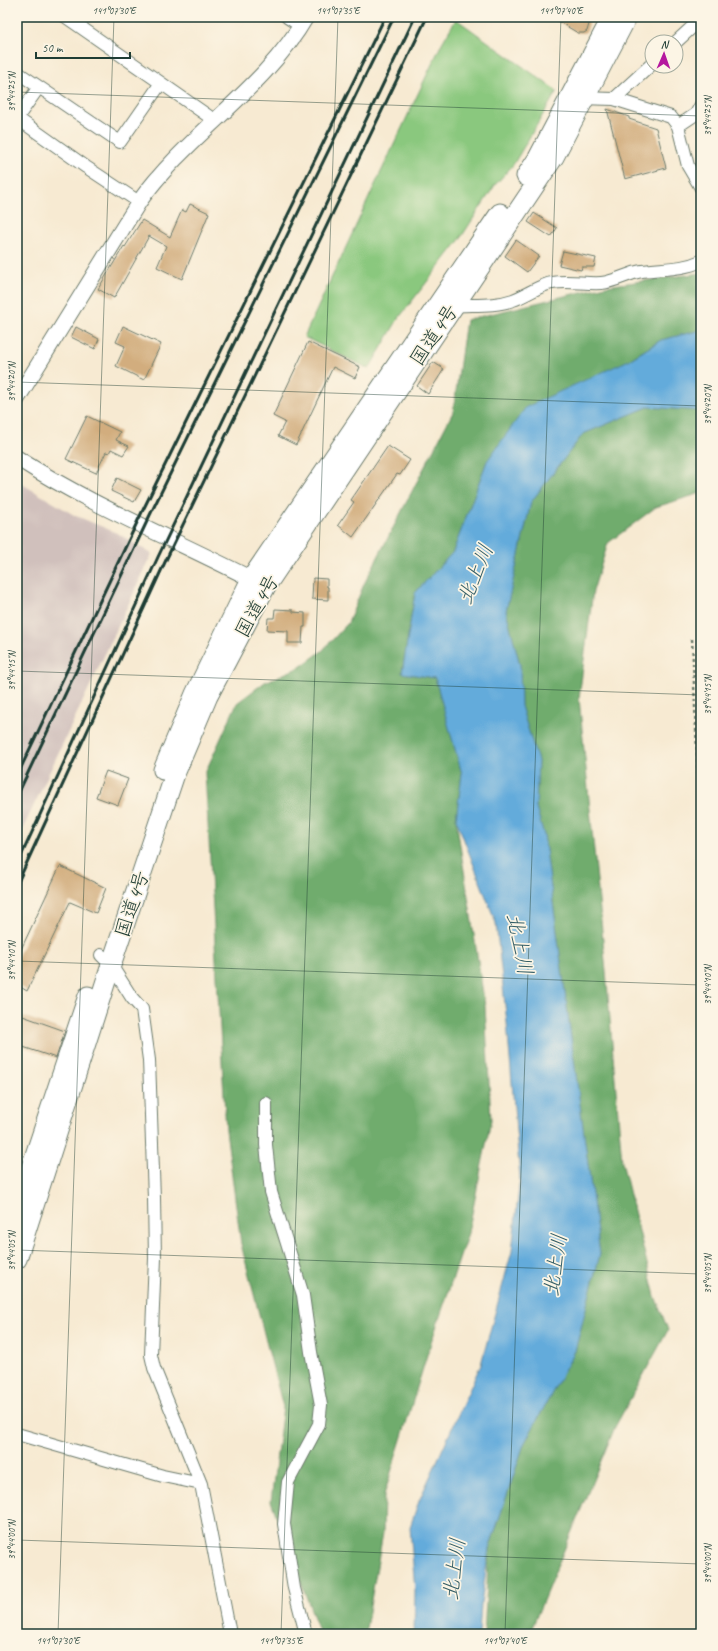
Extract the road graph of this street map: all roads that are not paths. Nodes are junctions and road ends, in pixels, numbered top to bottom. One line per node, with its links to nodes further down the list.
1 (66, 17): 10 (street)
2 (288, 17): 6 (street)
3 (612, 17): 12 (highway, 国道4号)
4 (627, 17): 12 (highway, 国道4号)
5 (701, 19): 7 (street)
6 (303, 22): 16 (street)
7 (684, 35)
8 (644, 71): 13 (street)
9 (17, 72): 11 (street)
10 (162, 83): 11 (street); 16 (street)
11 (39, 87): 15 (street)
12 (577, 98): 13 (street); 21 (highway, 国道4号)
13 (614, 99): 17 (street)
14 (701, 105): 17 (street)
15 (17, 118): 19 (street)
16 (214, 120): 19 (street)
17 (678, 126): 18 (street)
18 (701, 188)
19 (139, 202): 22 (street)
20 (701, 260): 21 (street)
21 (444, 307): 24 (highway, 国道4号)
22 (17, 399)
23 (17, 458): 24 (street)
24 (258, 582): 25 (highway, 国道4号)
25 (106, 960): 27 (highway, 国道4号); 28 (highway, 国道4号); 30 (street)
26 (266, 1103): 32 (street)
27 (17, 1210)
28 (17, 1259)
29 (17, 1434): 30 (street)
30 (201, 1484): 31 (street)
31 (230, 1634)
32 (306, 1634)

